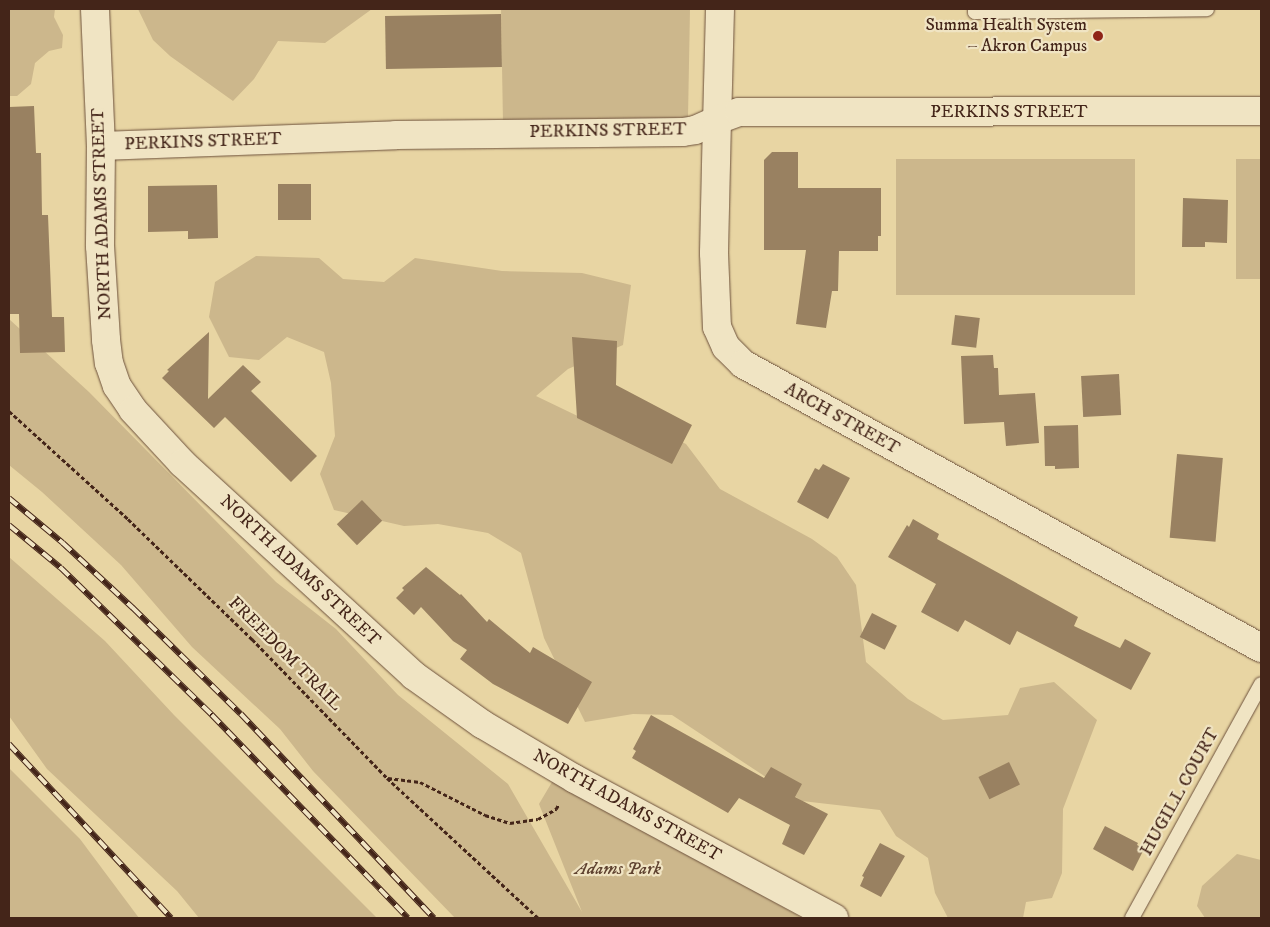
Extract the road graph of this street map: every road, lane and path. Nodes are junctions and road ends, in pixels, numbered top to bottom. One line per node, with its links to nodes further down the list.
1 (95, 9): 7 (street, NORTH ADAMS STREET)
2 (720, 9): 6 (street, ARCH STREET)
3 (975, 9): 4 (lane)
4 (1207, 9)
5 (1261, 111): 6 (street, PERKINS STREET)
6 (717, 120): 7 (street, PERKINS STREET); 9 (street, ARCH STREET)
7 (101, 146): 12 (street, NORTH ADAMS STREET)
8 (9, 411): 11 (path, FREEDOM TRAIL)
9 (1261, 648)
10 (1261, 684): 15 (lane, HUGILL COURT)
11 (388, 778): 12 (path); 13 (path, FREEDOM TRAIL)
12 (575, 778): 14 (street, NORTH ADAMS STREET)
13 (538, 918)
14 (834, 918)
15 (1132, 918)

